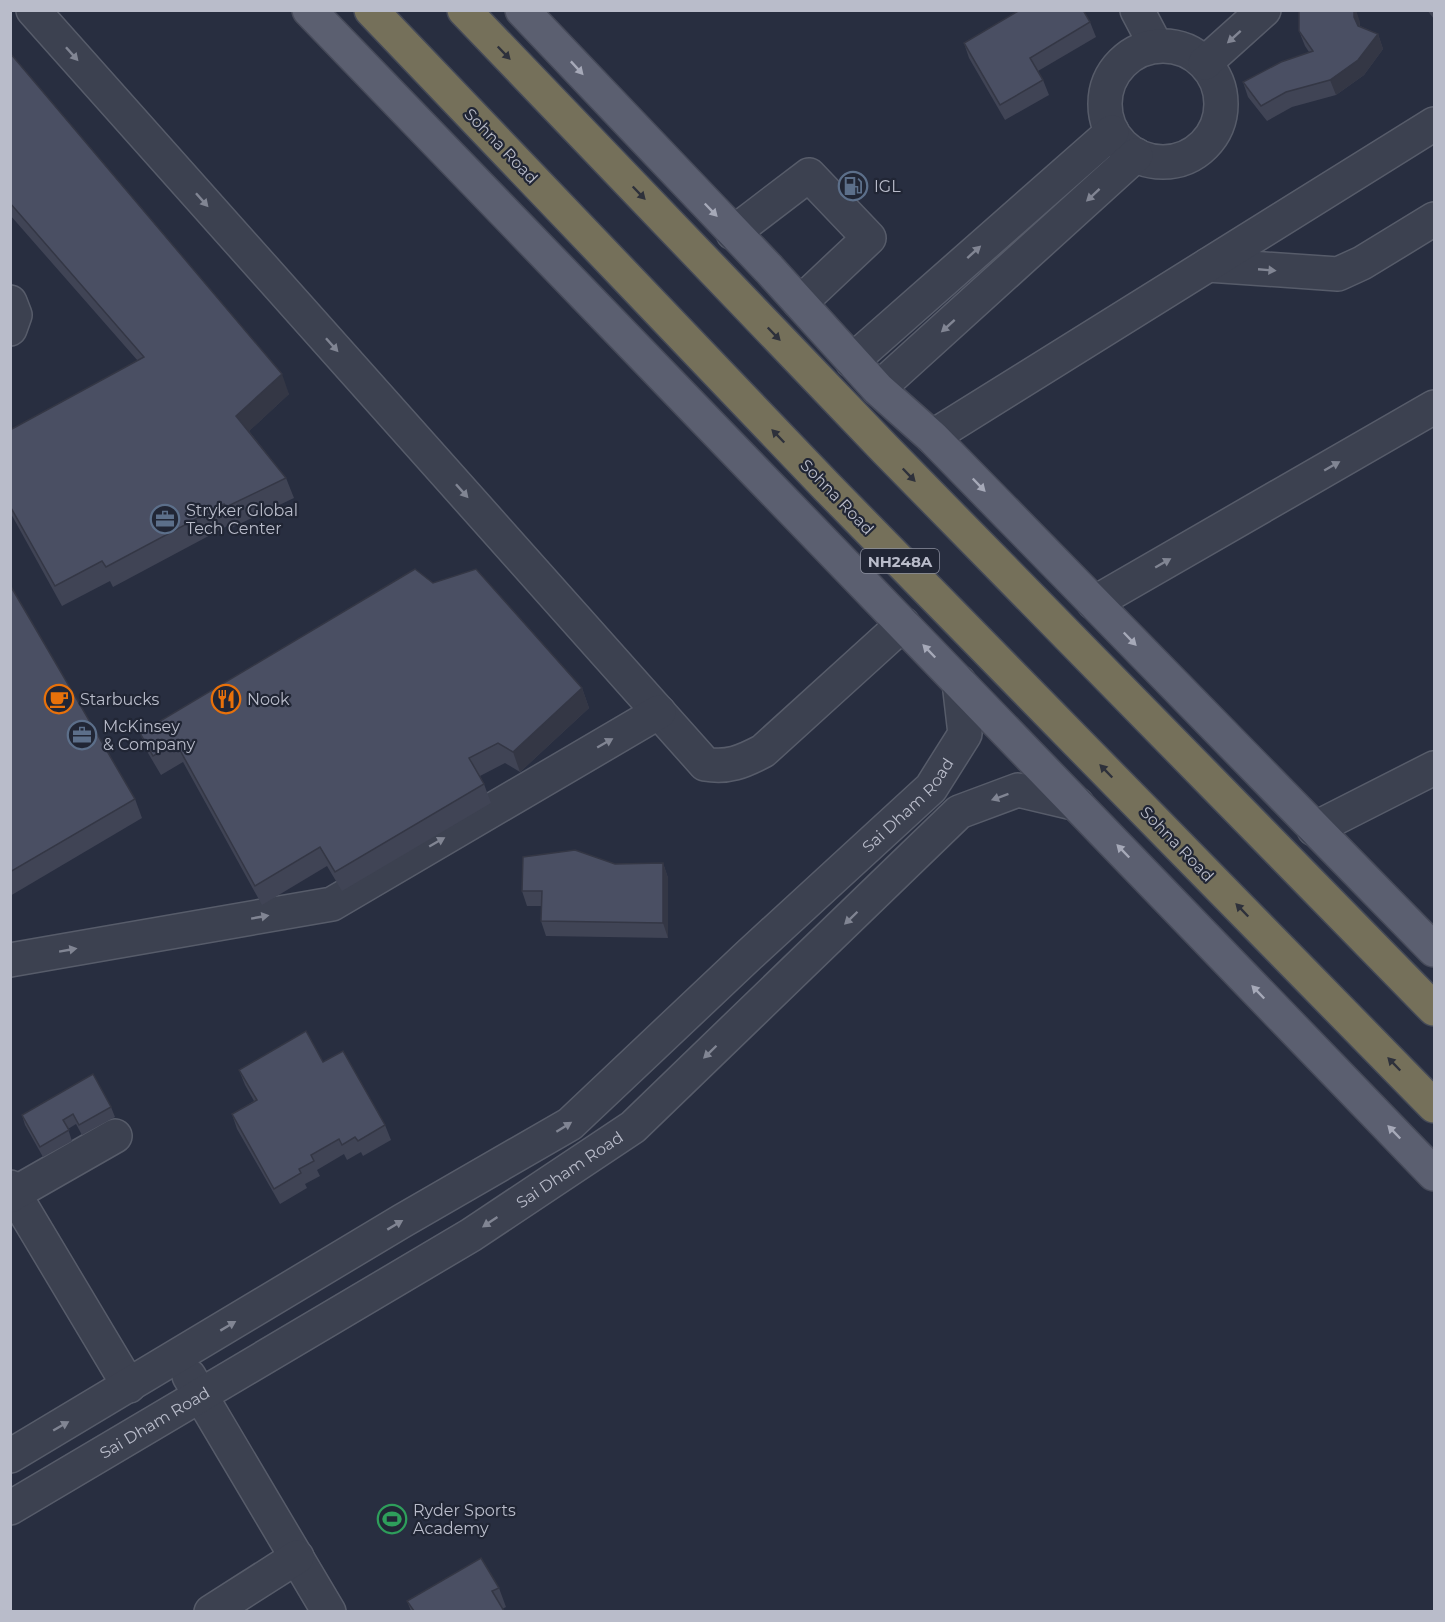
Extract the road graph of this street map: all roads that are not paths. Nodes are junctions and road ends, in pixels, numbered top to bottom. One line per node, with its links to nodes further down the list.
1 (33, 10): 26 (street, one-way to 26)
2 (309, 10): 24 (main road)
3 (371, 10): 35 (highway, Sohna Road / NH248A, one-way to 3)
4 (464, 10): 34 (highway, one-way to 34)
5 (522, 10): 14 (main road, one-way to 14)
6 (1137, 10): 8 (street)
7 (1264, 10): 9 (street, one-way to 9)
8 (1156, 46): 9 (street); 11 (street)
9 (1205, 63): 12 (street)
10 (1434, 124): 15 (street)
11 (1112, 132): 12 (street); 19 (street, one-way to 11)
12 (1136, 155): 20 (street, one-way to 20)
13 (1434, 219): 15 (street, one-way to 13)
14 (733, 233): 17 (main road); 17 (street)
15 (1209, 265): 22 (street)
16 (10, 302): 18 (street)
17 (800, 303): 19 (main road)
18 (10, 329)
19 (852, 361): 20 (main road)
20 (878, 389): 22 (main road)
21 (1434, 407): 23 (street, one-way to 21)
22 (932, 437): 23 (main road, one-way to 23)
23 (1094, 603): 29 (main road, one-way to 29)
24 (903, 624): 25 (main road, one-way to 24); 26 (street)
25 (960, 682): 28 (main road); 31 (street, Sai Dham Road)
26 (659, 712): 32 (street, one-way to 26)
27 (1434, 768): 29 (street)
28 (1077, 804): 33 (street, Sai Dham Road, one-way to 33); 37 (main road, one-way to 28)
29 (1314, 829): 30 (main road)
30 (1434, 950)
31 (748, 955): 33 (street); 39 (street, Sai Dham Road, one-way to 31)
32 (10, 960)
33 (779, 987): 41 (street, Sai Dham Road, one-way to 41)
34 (1434, 1009)
35 (1434, 1106)
36 (115, 1136): 38 (street)
37 (1434, 1174)
38 (12, 1192): 40 (street)
39 (178, 1356): 40 (street, Sai Dham Road); 41 (street)
40 (129, 1386): 42 (street, Sai Dham Road, one-way to 40)
41 (200, 1395): 43 (street, Sai Dham Road); 44 (street)
42 (10, 1456)
43 (10, 1508)
44 (297, 1557): 45 (street); 46 (street)
45 (211, 1611)
46 (329, 1611)

